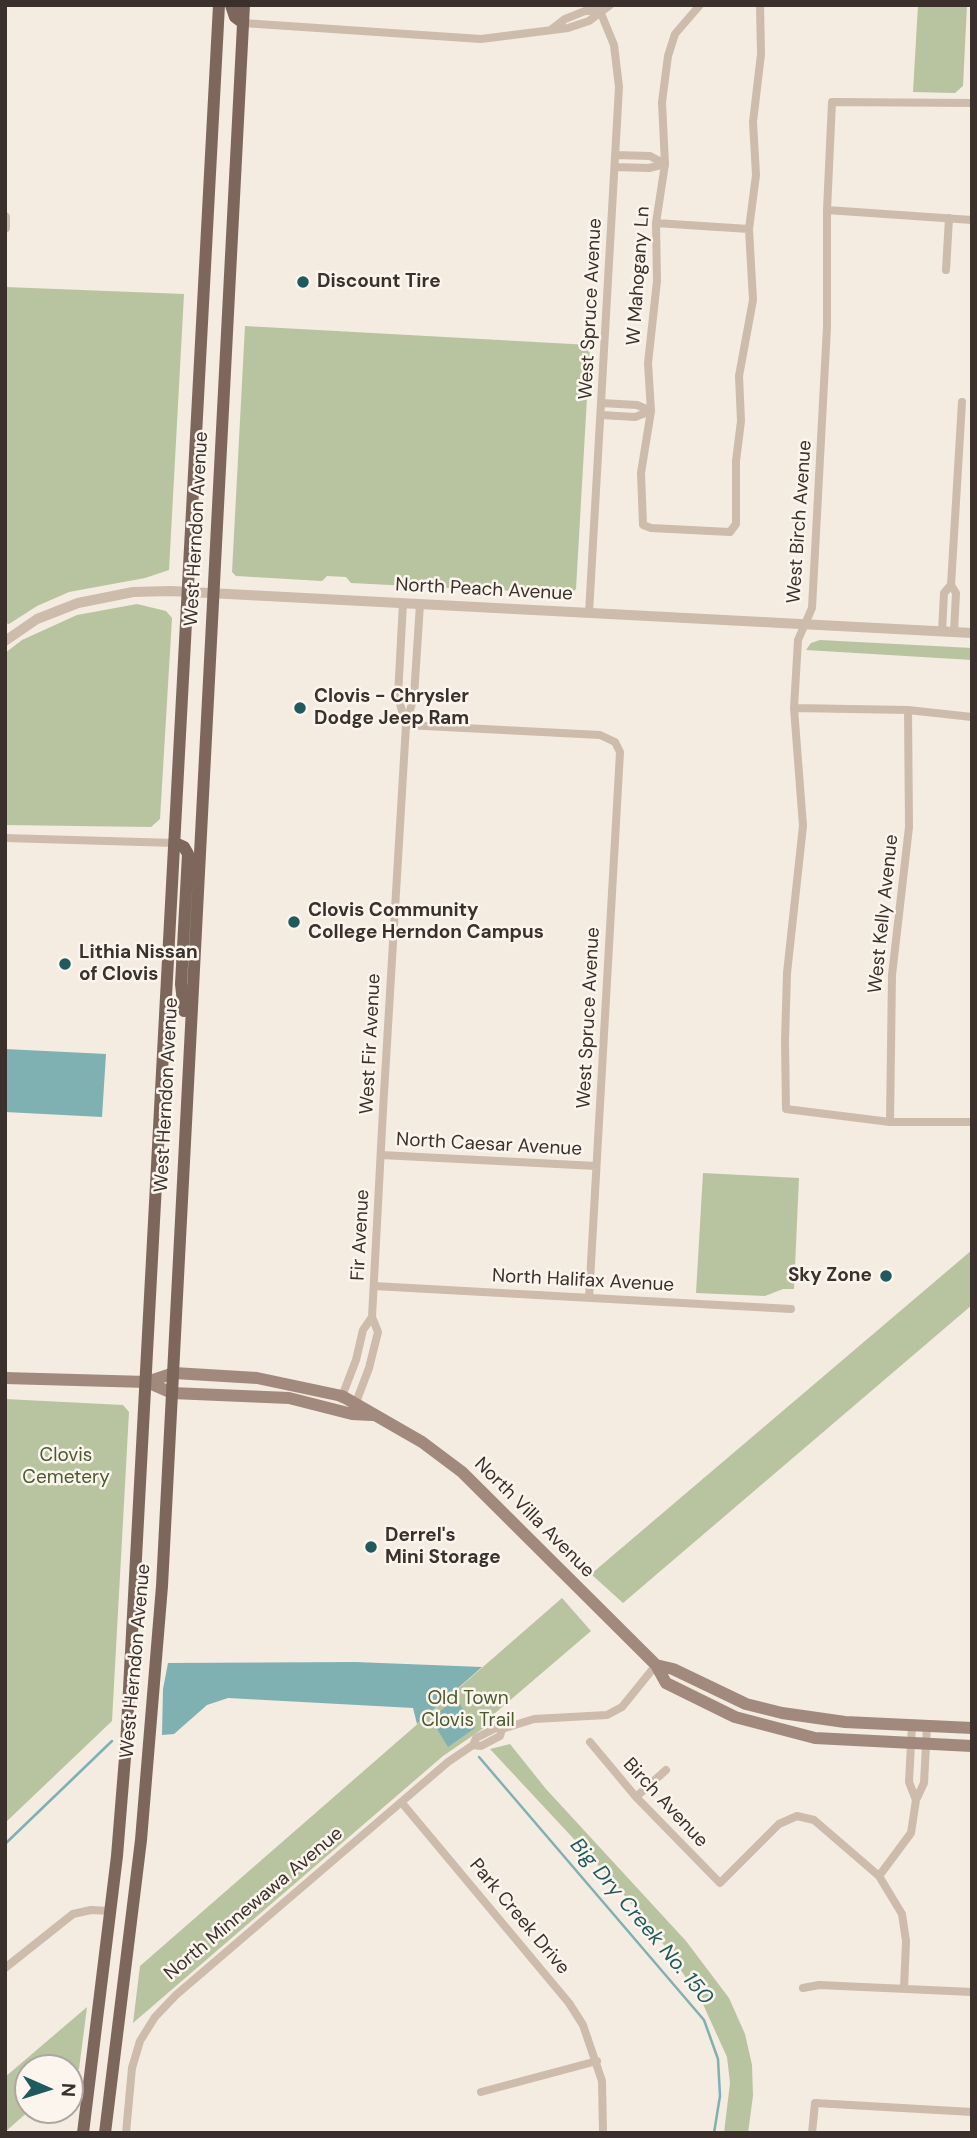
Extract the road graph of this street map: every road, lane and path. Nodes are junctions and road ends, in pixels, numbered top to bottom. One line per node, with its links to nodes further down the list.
1 (219, 5): 26 (main road, West Herndon Avenue)
2 (231, 5): 8 (main road)
3 (244, 5): 8 (main road, West Herndon Avenue)
4 (610, 5): 7 (street)
5 (700, 5): 12 (street, W Mahogany Ln)
6 (760, 5): 20 (street)
7 (600, 10): 8 (street); 11 (street, West Spruce Avenue)
8 (243, 23): 27 (main road, West Herndon Avenue)
9 (972, 96): 10 (street)
10 (972, 103): 14 (street, West Birch Avenue)
11 (615, 155): 12 (street); 13 (street, West Spruce Avenue)
12 (665, 164): 13 (street); 18 (street, W Mahogany Ln)
13 (615, 167): 23 (street, West Spruce Avenue)
14 (827, 210): 16 (street); 31 (street, West Birch Avenue)
15 (5, 216): 19 (street)
16 (949, 218): 17 (street); 21 (street)
17 (972, 220)
18 (656, 223): 20 (street); 24 (street, W Mahogany Ln)
19 (5, 228)
20 (749, 229): 24 (street, W Mahogany Ln)
21 (946, 270)
22 (962, 402): 32 (street)
23 (601, 403): 24 (street); 25 (street, West Spruce Avenue)
24 (651, 411): 25 (street)
25 (600, 415): 30 (street, West Spruce Avenue)
26 (189, 591): 27 (street, North Peach Avenue); 34 (street, North Peach Avenue); 40 (main road, West Herndon Avenue)
27 (213, 592): 28 (street, North Peach Avenue); 41 (main road, West Herndon Avenue)
28 (403, 603): 29 (street, North Peach Avenue); 38 (street, West Fir Avenue)
29 (419, 604): 30 (street, North Peach Avenue); 38 (street, West Fir Avenue)
30 (589, 613): 31 (street, North Peach Avenue)
31 (805, 624): 32 (street, North Peach Avenue); 35 (street, West Birch Avenue)
32 (948, 632): 33 (street, North Peach Avenue)
33 (972, 633)
34 (5, 640)
35 (794, 709): 36 (street); 42 (street, West Birch Avenue)
36 (908, 710): 37 (street); 42 (street, West Kelly Avenue)
37 (972, 717)
38 (405, 725): 44 (street, West Fir Avenue); 45 (street, West Spruce Avenue)
39 (5, 838): 40 (street)
40 (175, 844): 41 (main road); 52 (main road, West Herndon Avenue)
41 (188, 1053): 50 (main road, West Herndon Avenue)
42 (890, 1122): 43 (street)
43 (972, 1122)
44 (381, 1155): 45 (street, North Caesar Avenue); 46 (street, Fir Avenue)
45 (596, 1166): 47 (street, West Spruce Avenue)
46 (374, 1286): 47 (street, North Halifax Avenue); 49 (street, Fir Avenue)
47 (589, 1298): 48 (street, North Halifax Avenue)
48 (791, 1309)
49 (372, 1317): 54 (street, Fir Avenue); 55 (street, Fir Avenue)
50 (174, 1373): 52 (main road, North Villa Avenue); 53 (main road, West Herndon Avenue); 54 (main road, North Villa Avenue)
51 (5, 1378): 52 (main road, North Villa Avenue)
52 (147, 1382): 53 (main road, North Villa Avenue); 69 (main road, West Herndon Avenue)
53 (172, 1393): 54 (main road, North Villa Avenue); 78 (main road, West Herndon Avenue)
54 (340, 1402): 55 (main road, North Villa Avenue)
55 (354, 1408): 56 (main road, North Villa Avenue)
56 (656, 1665): 57 (main road); 61 (main road); 67 (street, North Minnewawa Avenue)
57 (912, 1726): 58 (main road); 61 (street)
58 (927, 1726): 59 (main road); 62 (street)
59 (972, 1728)
60 (590, 1742): 65 (street, Birch Avenue)
61 (911, 1743): 62 (main road); 66 (street)
62 (926, 1744): 63 (main road); 66 (street)
63 (972, 1746)
64 (666, 1770): 65 (street)
65 (636, 1797): 68 (street, Birch Avenue)
66 (916, 1800): 68 (street)
67 (402, 1803): 74 (street, Park Creek Drive); 79 (street, North Minnewawa Avenue)
68 (879, 1876): 72 (street)
69 (111, 1911): 70 (street); 77 (main road, West Herndon Avenue)
70 (5, 1968)
71 (803, 1989): 72 (street)
72 (904, 1989): 73 (street)
73 (972, 1992)
74 (597, 2060): 75 (street); 80 (street, Park Creek Drive)
75 (481, 2092)
76 (972, 2112): 81 (street)
77 (83, 2133)
78 (105, 2133)
79 (126, 2133)
80 (603, 2133)
81 (811, 2133)

